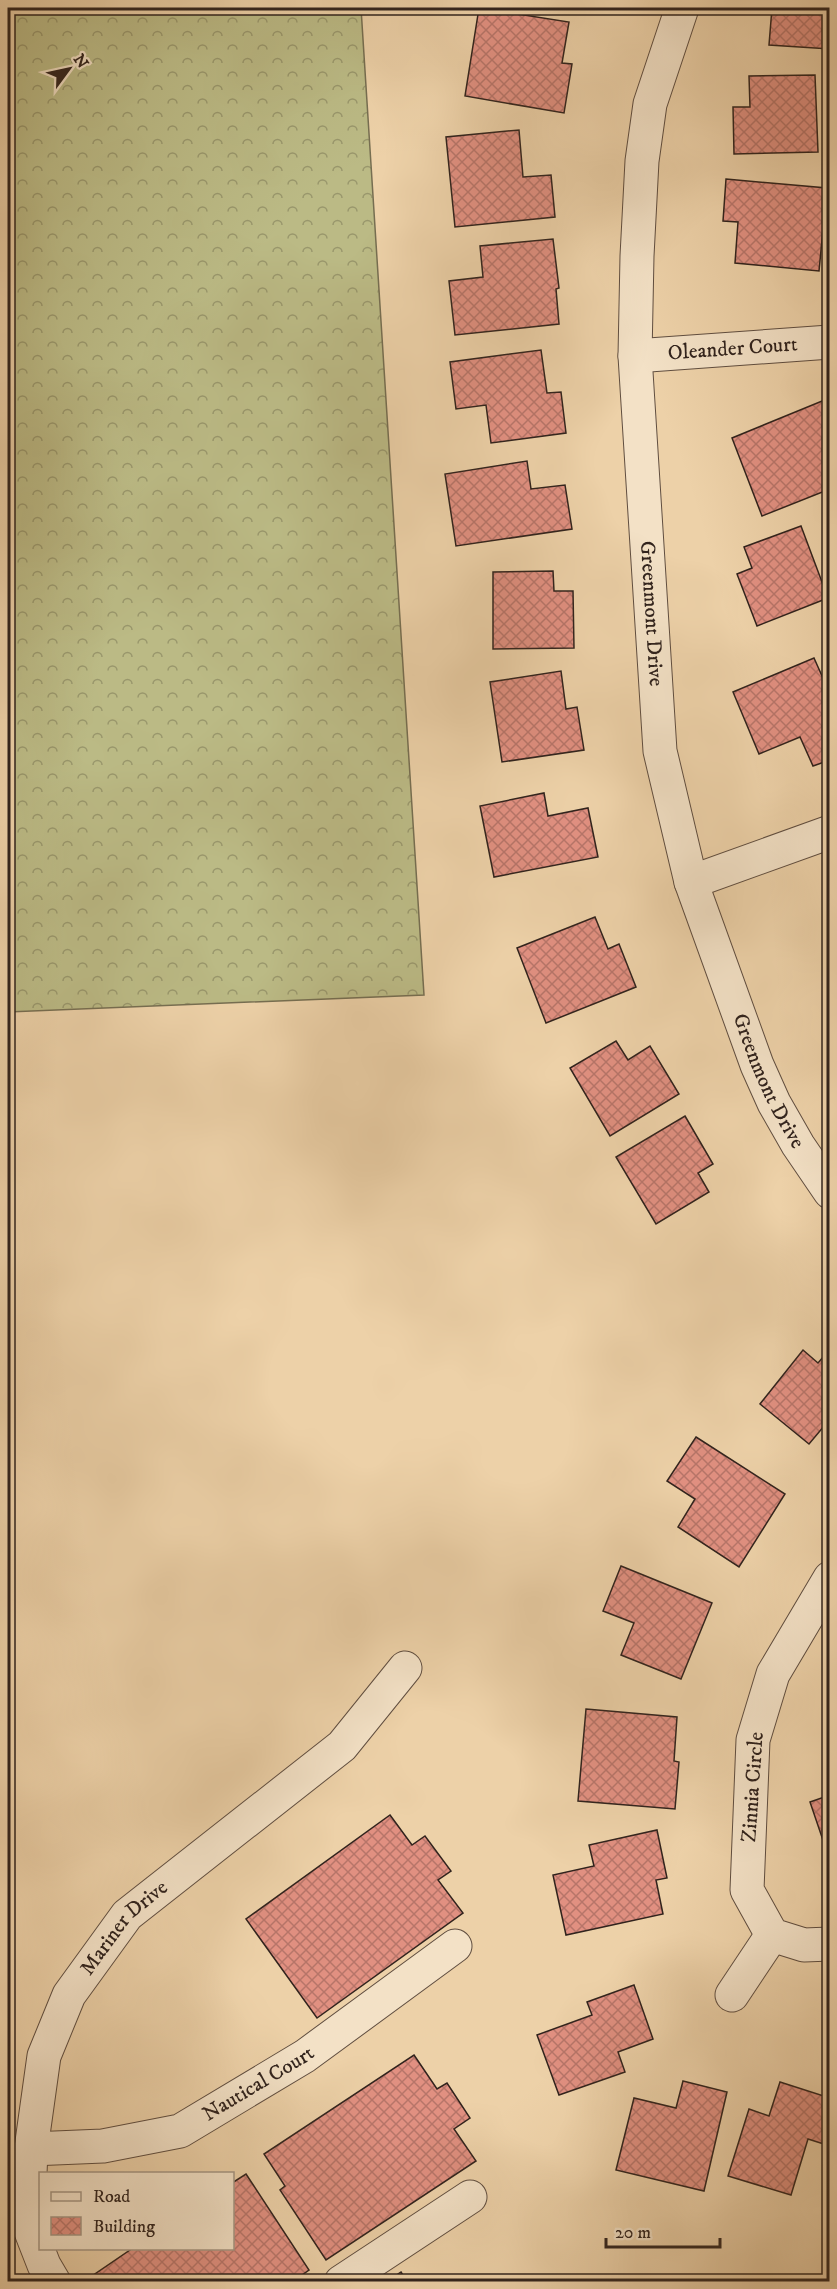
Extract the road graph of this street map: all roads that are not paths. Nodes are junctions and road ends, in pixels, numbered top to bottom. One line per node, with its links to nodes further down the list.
1 (682, 8): 3 (street, Greenmont Drive)
2 (830, 342): 3 (street, Oleander Court)
3 (635, 356): 5 (street, Greenmont Drive)
4 (830, 832): 5 (street)
5 (691, 882): 6 (street, Greenmont Drive)
6 (830, 1192)
7 (830, 1578): 9 (street, Zinnia Circle)
8 (405, 1668): 13 (street, Mariner Drive)
9 (772, 1935): 10 (street); 12 (street)
10 (830, 1944)
11 (455, 1946): 13 (street, Nautical Court)
12 (732, 1995)
13 (31, 2149): 15 (street, Mariner Drive)
14 (470, 2197): 17 (street)
15 (18, 2198): 16 (street, Mariner Drive)
16 (54, 2282)
17 (341, 2282)

